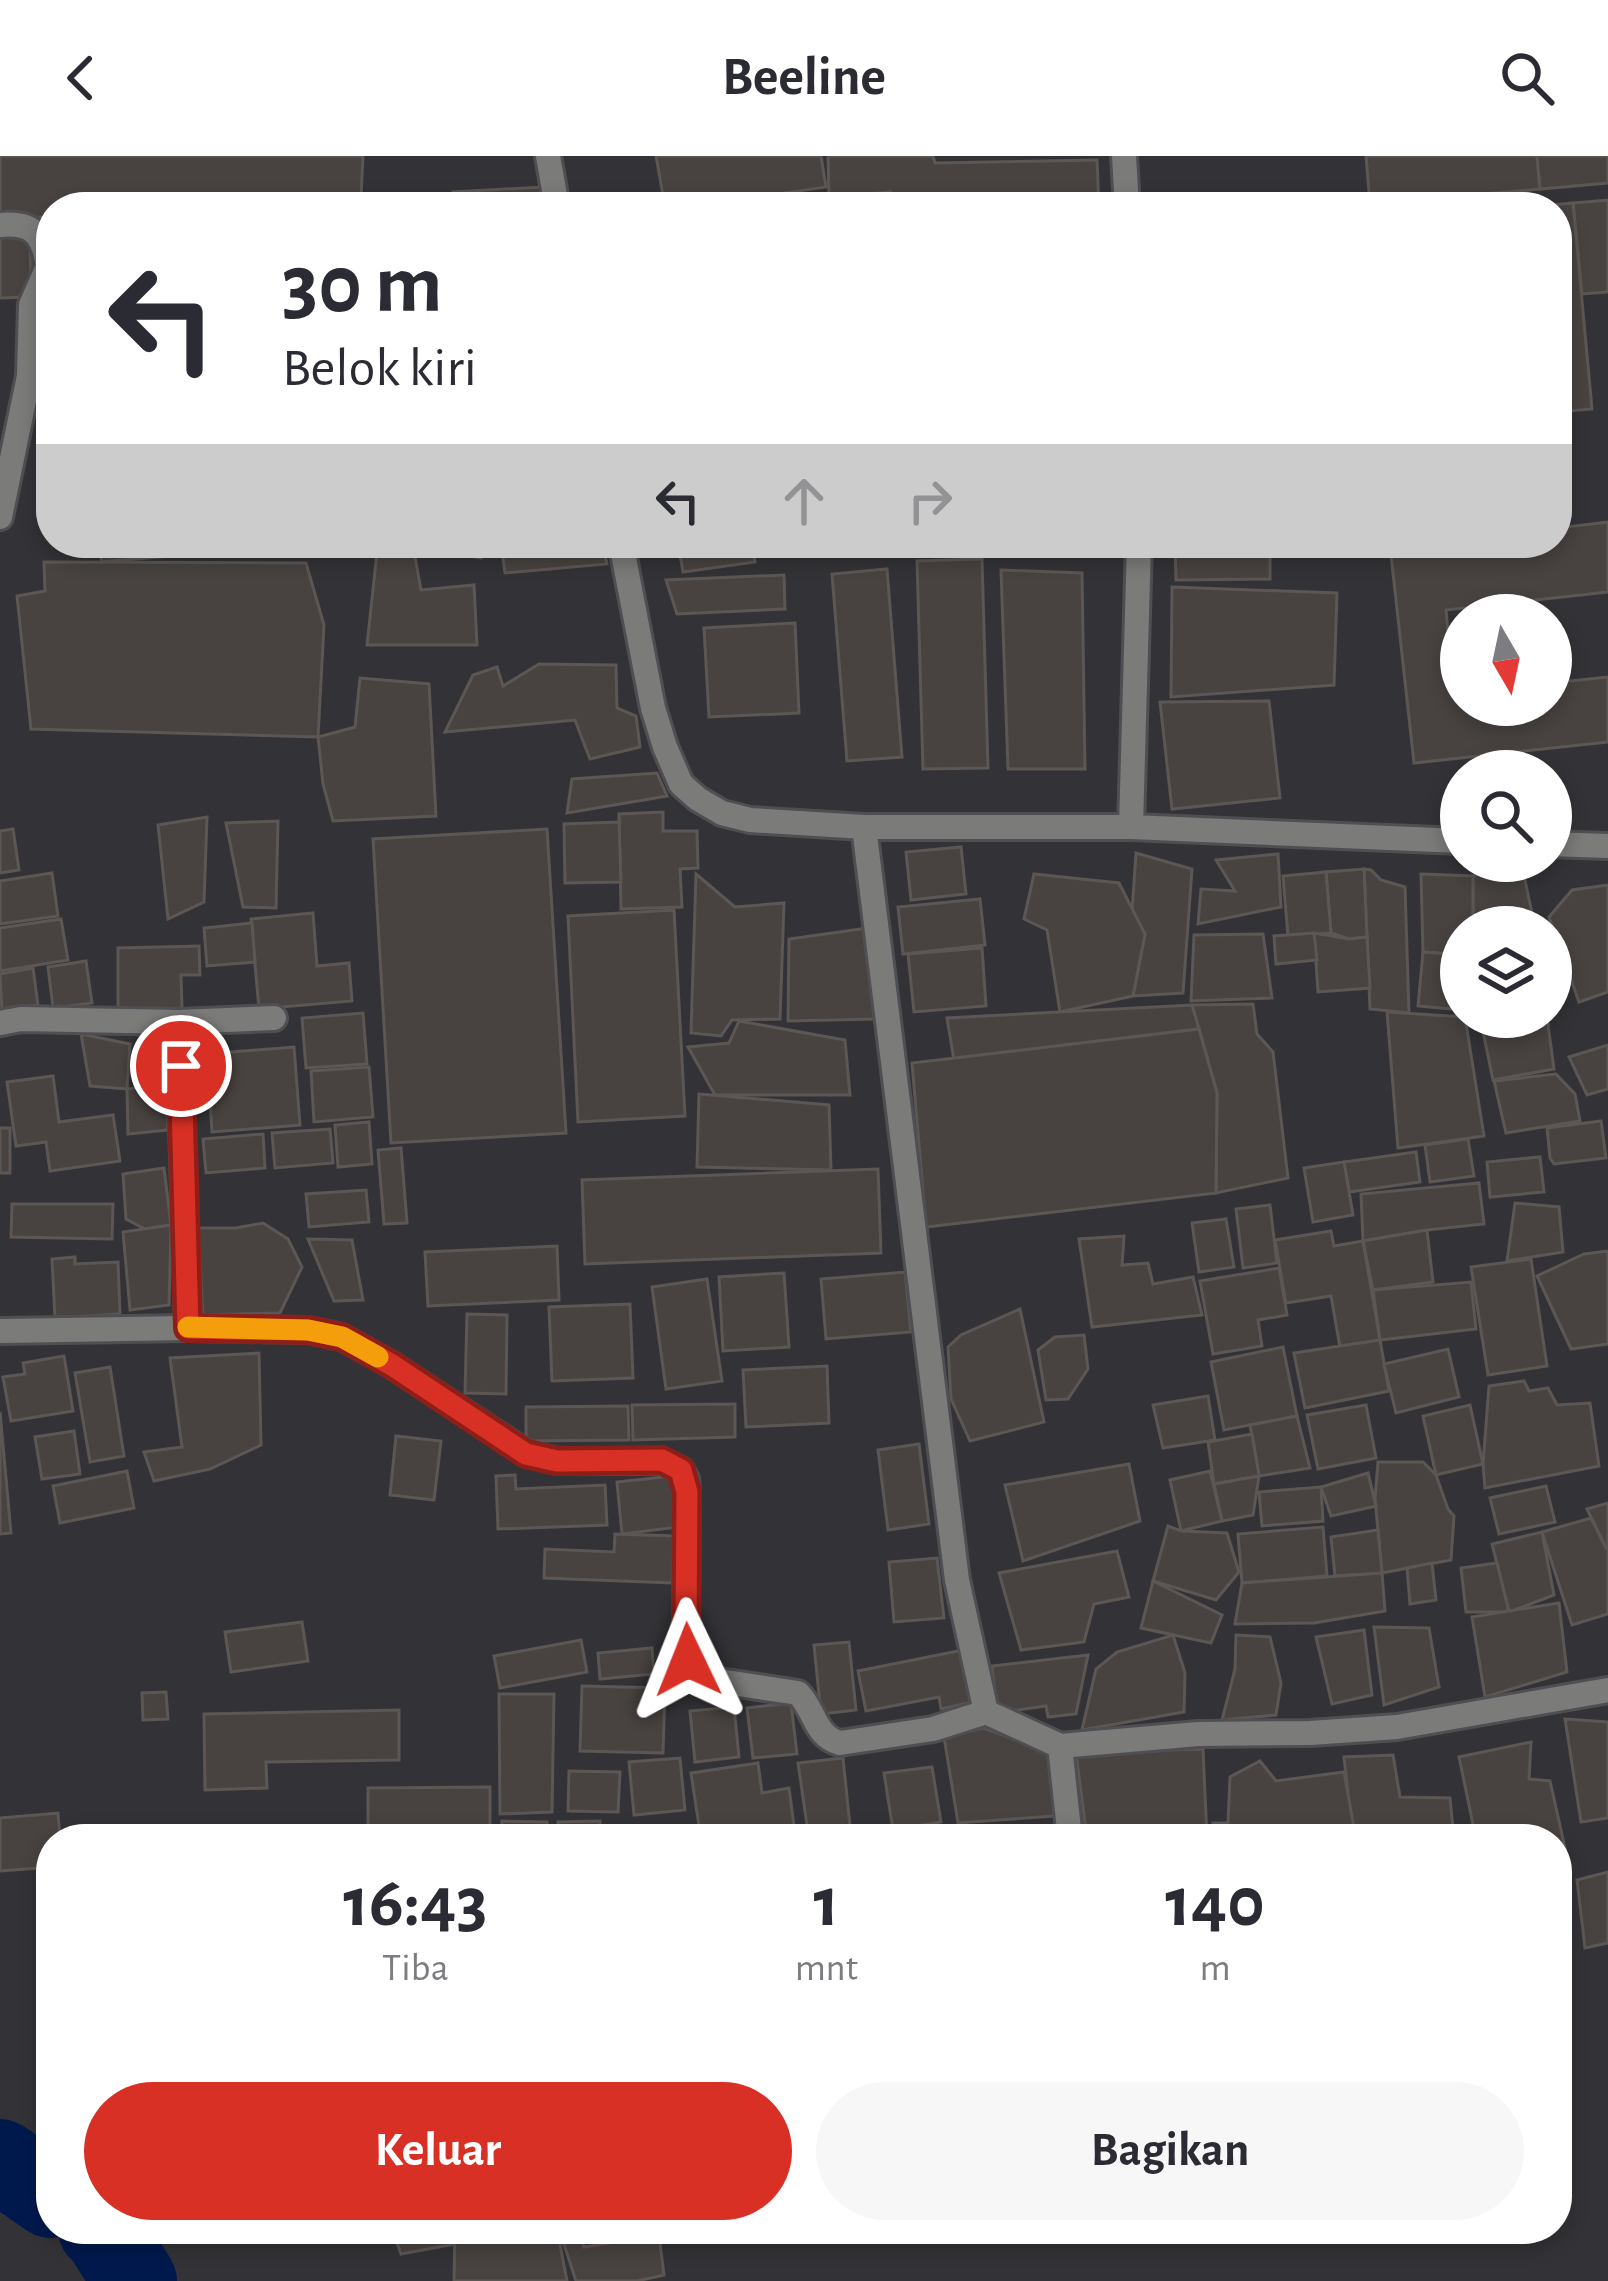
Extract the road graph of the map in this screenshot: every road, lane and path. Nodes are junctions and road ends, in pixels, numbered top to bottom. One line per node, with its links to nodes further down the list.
1 (548, 156): 3 (street)
2 (1124, 156): 4 (street)
3 (554, 192)
4 (1126, 192)
5 (0, 225): 6 (street)
6 (36, 232)
7 (36, 295): 8 (street)
8 (0, 517)
9 (624, 558): 11 (street)
10 (1139, 558): 12 (street)
11 (864, 827): 12 (street); 22 (street)
12 (1131, 827): 13 (street)
13 (1440, 841)
14 (1572, 845): 15 (street)
15 (1608, 846)
16 (274, 1018): 17 (street)
17 (179, 1022): 18 (street); 19 (street)
18 (0, 1023)
19 (188, 1328): 20 (street); 22 (street)
20 (0, 1331)
21 (1608, 1690): 23 (street)
22 (986, 1712): 23 (street)
23 (1060, 1745): 24 (street)
24 (1068, 1824)

